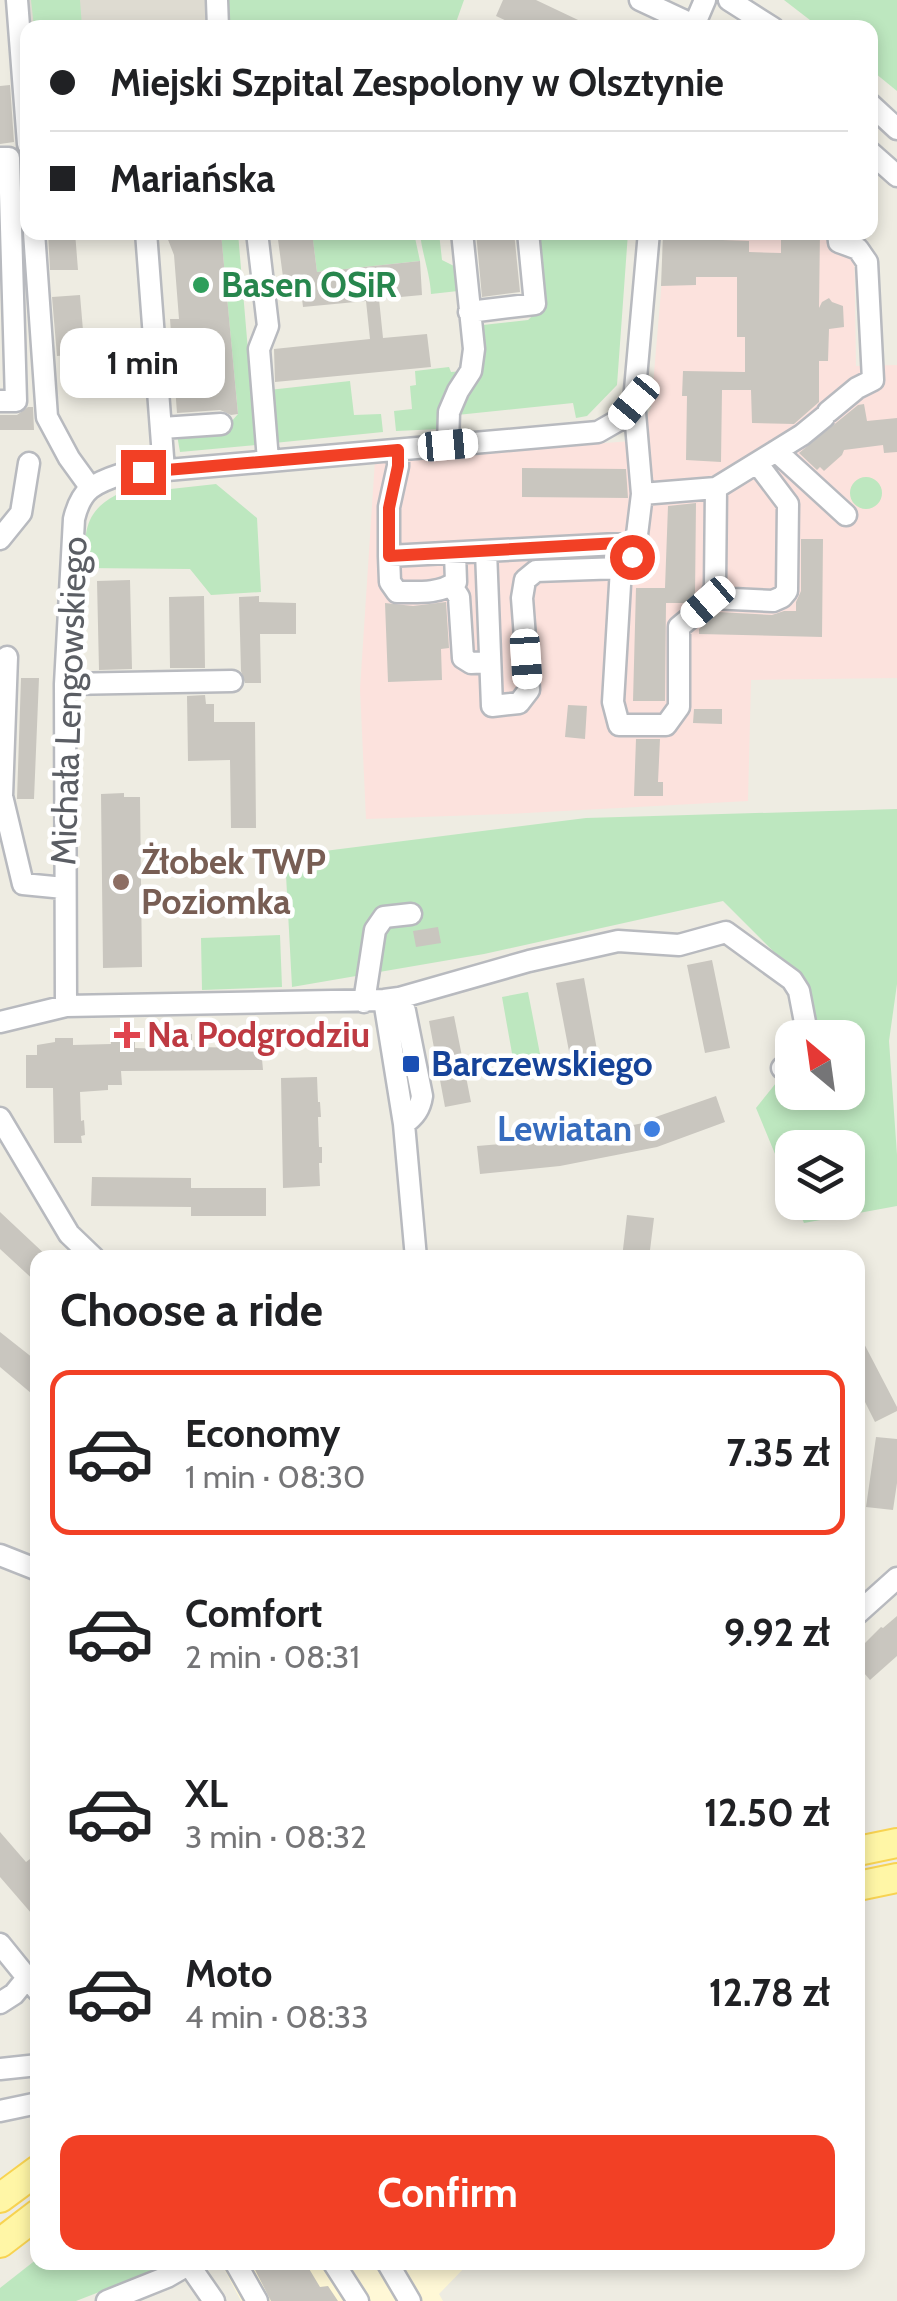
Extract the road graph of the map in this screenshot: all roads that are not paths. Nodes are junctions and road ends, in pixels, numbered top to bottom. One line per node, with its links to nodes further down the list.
1 (17, 0): 6 (street)
2 (640, 0): 4 (street)
3 (729, 0): 5 (street)
4 (683, 20)
5 (760, 20)
6 (20, 39)
7 (878, 111): 8 (street)
8 (897, 129)
9 (0, 158): 19 (street)
10 (878, 159): 11 (street)
11 (897, 176)
12 (35, 240): 31 (street, Michała Lengowskiego)
13 (147, 240): 24 (street)
14 (259, 240): 28 (street)
15 (463, 240): 20 (street)
16 (529, 240): 20 (street)
17 (648, 240): 22 (street)
18 (840, 240): 27 (street)
19 (6, 244): 21 (street)
20 (470, 312): 25 (street)
21 (0, 402)
22 (634, 402): 25 (street); 33 (street)
23 (221, 424): 24 (street)
24 (162, 428): 30 (street)
25 (448, 445): 26 (street)
26 (398, 450): 28 (street); 39 (street)
27 (766, 457): 32 (street); 34 (street); 42 (street)
28 (268, 460): 30 (street)
29 (29, 463): 35 (street, Michała Lengowskiego)
30 (164, 470): 31 (street)
31 (90, 487): 46 (street, Michała Lengowskiego)
32 (716, 488): 33 (street); 42 (street)
33 (642, 494): 36 (street)
34 (846, 515)
35 (0, 540)
36 (636, 542): 37 (street); 40 (street)
37 (486, 551): 38 (street); 44 (street)
38 (455, 553): 39 (street); 41 (street)
39 (389, 556): 41 (street)
40 (620, 568): 42 (street); 44 (street)
41 (452, 586): 44 (street)
42 (711, 598)
43 (7, 656): 47 (street, Michała Lengowskiego)
44 (490, 662)
45 (232, 681): 46 (street)
46 (64, 684): 47 (street, Michała Lengowskiego)
47 (64, 888): 50 (street, Michała Lengowskiego)
48 (411, 914): 49 (street)
49 (382, 1000): 50 (street); 51 (street); 55 (street)
50 (66, 1006): 52 (street)
51 (805, 1020)
52 (0, 1022)
53 (0, 1118): 54 (street)
54 (86, 1250)
55 (415, 1250)
56 (0, 1554): 57 (street)
57 (30, 1567)
58 (897, 1578): 59 (street)
59 (865, 1607)
60 (897, 1843): 61 (main road)
61 (865, 1850)
62 (897, 1878): 63 (main road)
63 (865, 1885)
64 (0, 1944): 65 (street)
65 (30, 1982)
66 (30, 1986): 67 (street)
67 (1, 2001)
68 (30, 2065): 69 (street)
69 (0, 2069)
70 (30, 2105): 71 (street)
71 (0, 2111)
72 (30, 2176): 73 (main road)
73 (0, 2198)
74 (30, 2220): 75 (main road)
75 (0, 2243)
76 (178, 2270): 81 (street)
77 (194, 2270): 82 (street)
78 (240, 2270): 83 (street)
79 (338, 2270): 84 (street)
80 (392, 2270): 85 (street)
81 (107, 2301)
82 (214, 2301)
83 (257, 2301)
84 (358, 2301)
85 (410, 2301)

